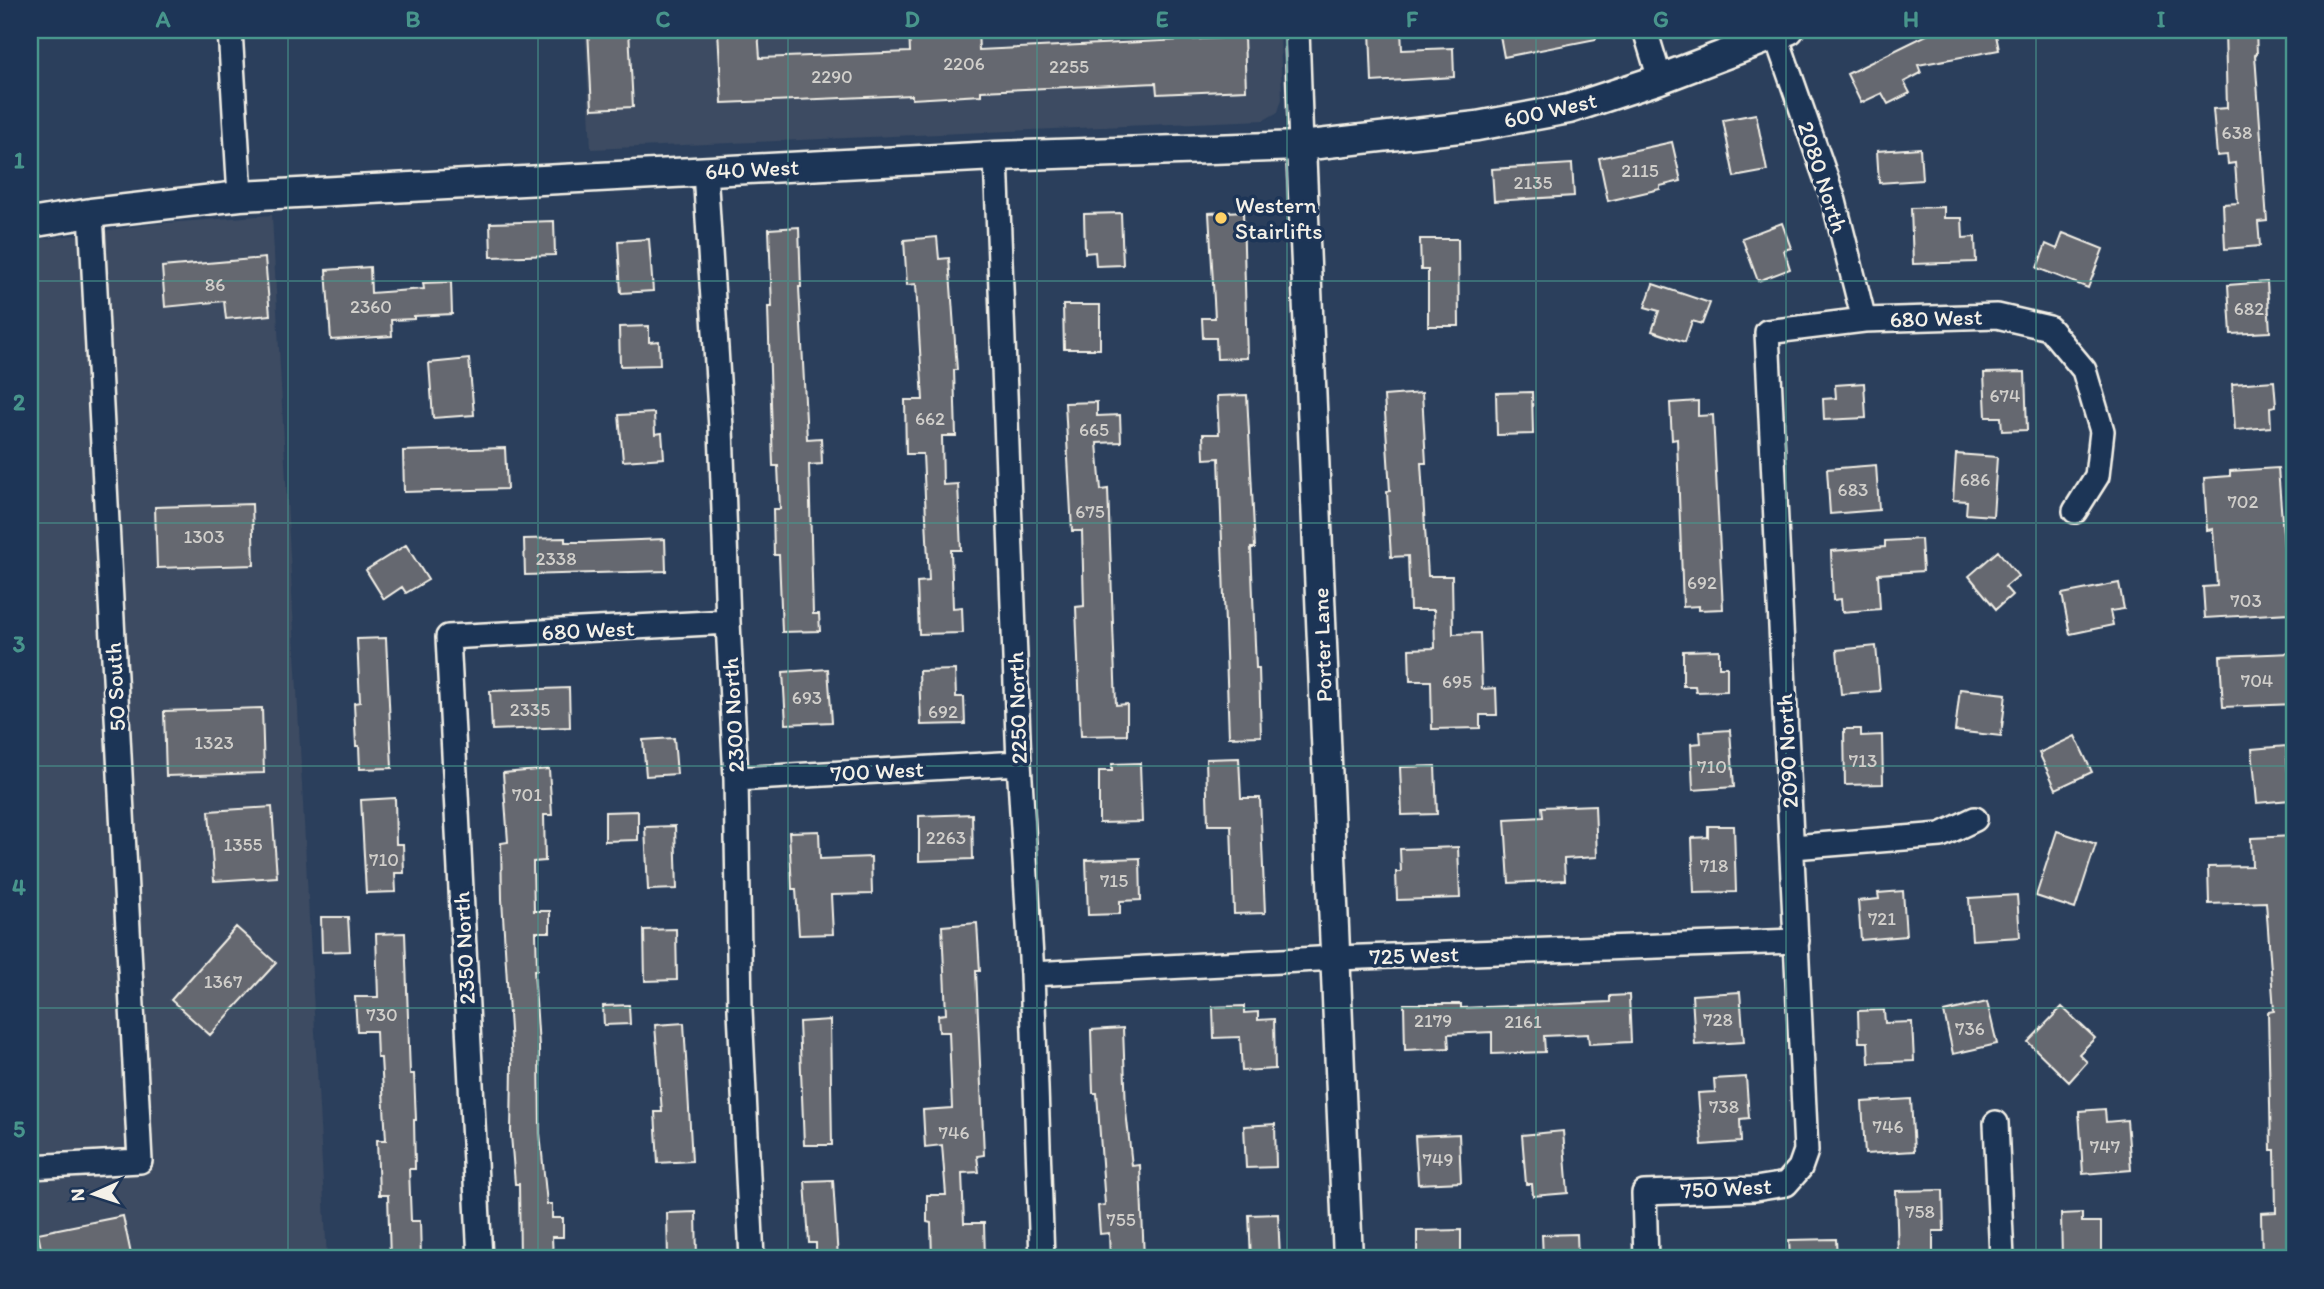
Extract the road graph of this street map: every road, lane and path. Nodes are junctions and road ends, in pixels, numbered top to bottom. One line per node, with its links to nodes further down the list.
1 (230, 30): 9 (street)
2 (1297, 30): 6 (street, Porter Lane)
3 (1645, 30): 5 (street)
4 (1782, 33): 5 (street, 600 West); 12 (street, 2080 North)
5 (1660, 79): 6 (street, 600 West)
6 (1301, 146): 7 (street, 640 West); 22 (street, Porter Lane)
7 (996, 156): 8 (street, 640 West); 17 (street, 2250 North)
8 (705, 172): 9 (street, 640 West); 15 (street, 2300 North)
9 (240, 196): 10 (street, 640 West)
10 (91, 213): 11 (street, 640 West); 25 (street, 50 South)
11 (30, 223)
12 (1864, 320): 13 (street, 680 West); 14 (street, 680 West)
13 (1767, 332): 20 (street, 2090 North)
14 (2075, 511)
15 (727, 622): 16 (street, 680 West); 18 (street, 2300 North)
16 (448, 638): 27 (street, 2350 North)
17 (1018, 763): 18 (street, 700 West); 23 (street, 2250 North)
18 (736, 779): 28 (street, 2300 North)
19 (1975, 819): 20 (street)
20 (1793, 847): 21 (street, 2090 North)
21 (1797, 941): 22 (street, 725 West); 26 (street, 2090 North)
22 (1336, 958): 23 (street, 725 West); 30 (street, Porter Lane)
23 (1031, 974): 29 (street, 2250 North)
24 (1996, 1123): 32 (street)
25 (30, 1167)
26 (1800, 1168): 31 (street, 750 West)
27 (480, 1259)
28 (752, 1259)
29 (1042, 1259)
30 (1348, 1259)
31 (1646, 1259)
32 (2002, 1259)

